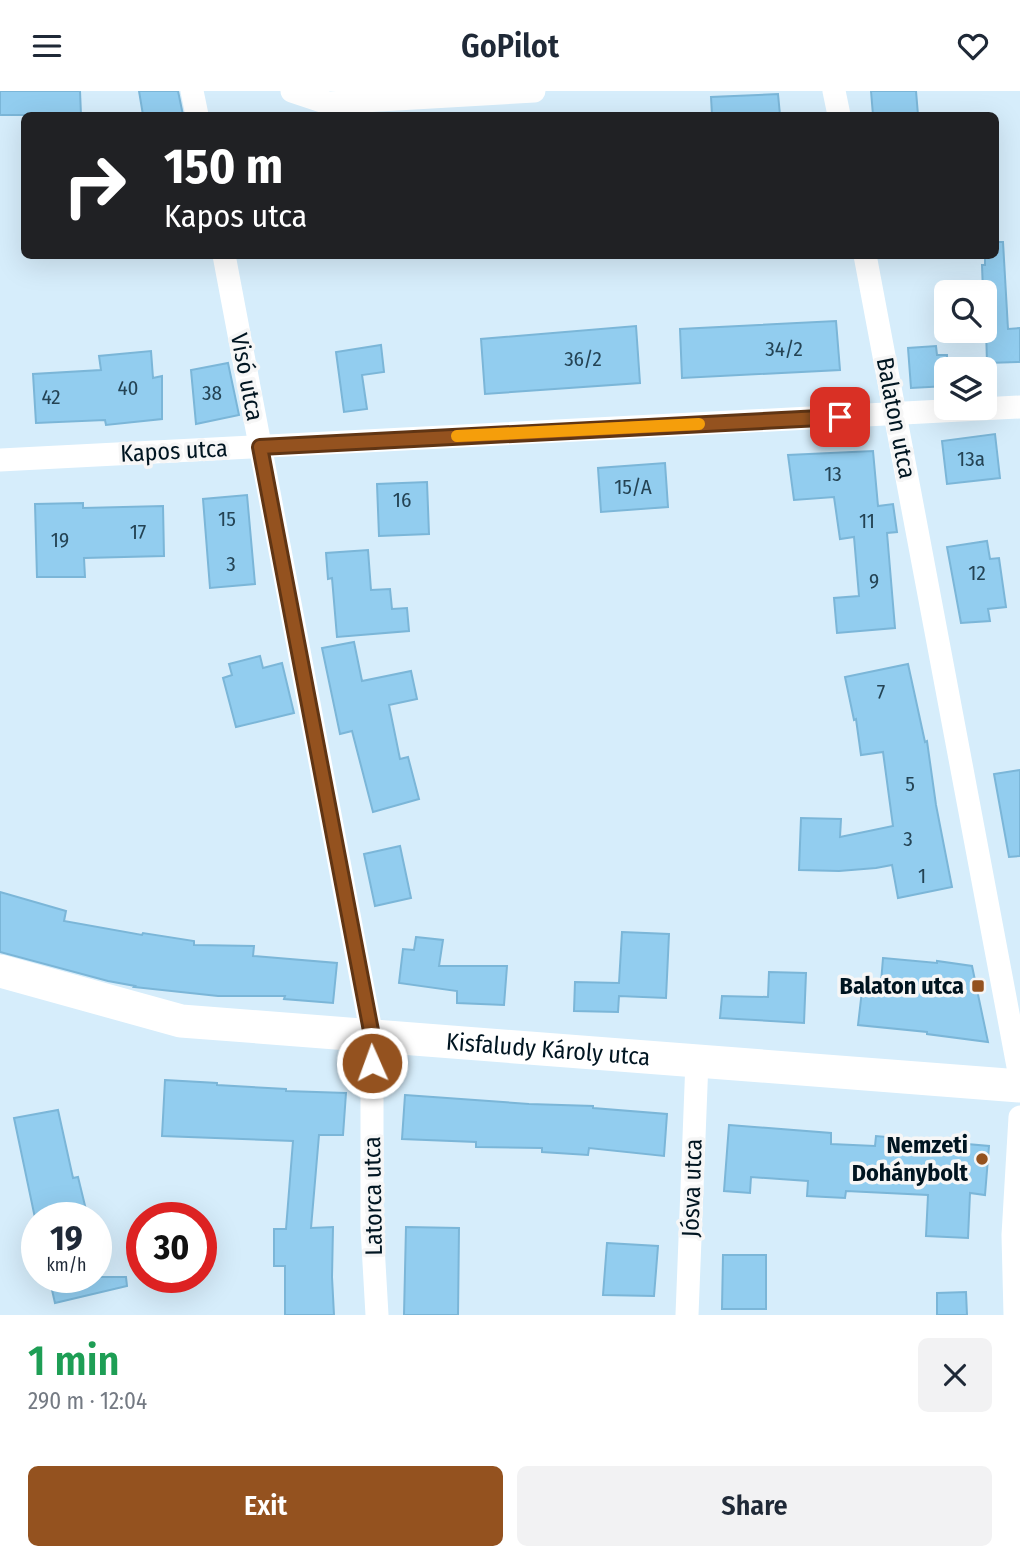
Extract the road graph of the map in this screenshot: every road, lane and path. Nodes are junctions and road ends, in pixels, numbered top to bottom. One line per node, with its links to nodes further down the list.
1 (192, 91): 5 (street)
2 (292, 91): 3 (street)
3 (534, 91)
4 (834, 91): 6 (street)
5 (196, 112)
6 (838, 112)
7 (225, 259): 11 (street, Visó utca)
8 (866, 259): 10 (street, Balaton utca)
9 (1020, 407): 10 (street, Kapos utca)
10 (895, 414): 11 (street, Kapos utca); 16 (street, Balaton utca)
11 (260, 447): 12 (street, Kapos utca); 14 (street, Visó utca)
12 (0, 460)
13 (0, 971): 14 (main road, Kisfaludy Károly utca)
14 (372, 1036): 15 (main road, Kisfaludy Károly utca); 19 (street, Latorca utca)
15 (697, 1061): 17 (main road, Kisfaludy Károly utca); 20 (street, Jósva utca)
16 (1020, 1077)
17 (1020, 1086)
18 (1020, 1117): 21 (street)
19 (377, 1315)
20 (687, 1315)
21 (1015, 1315)

